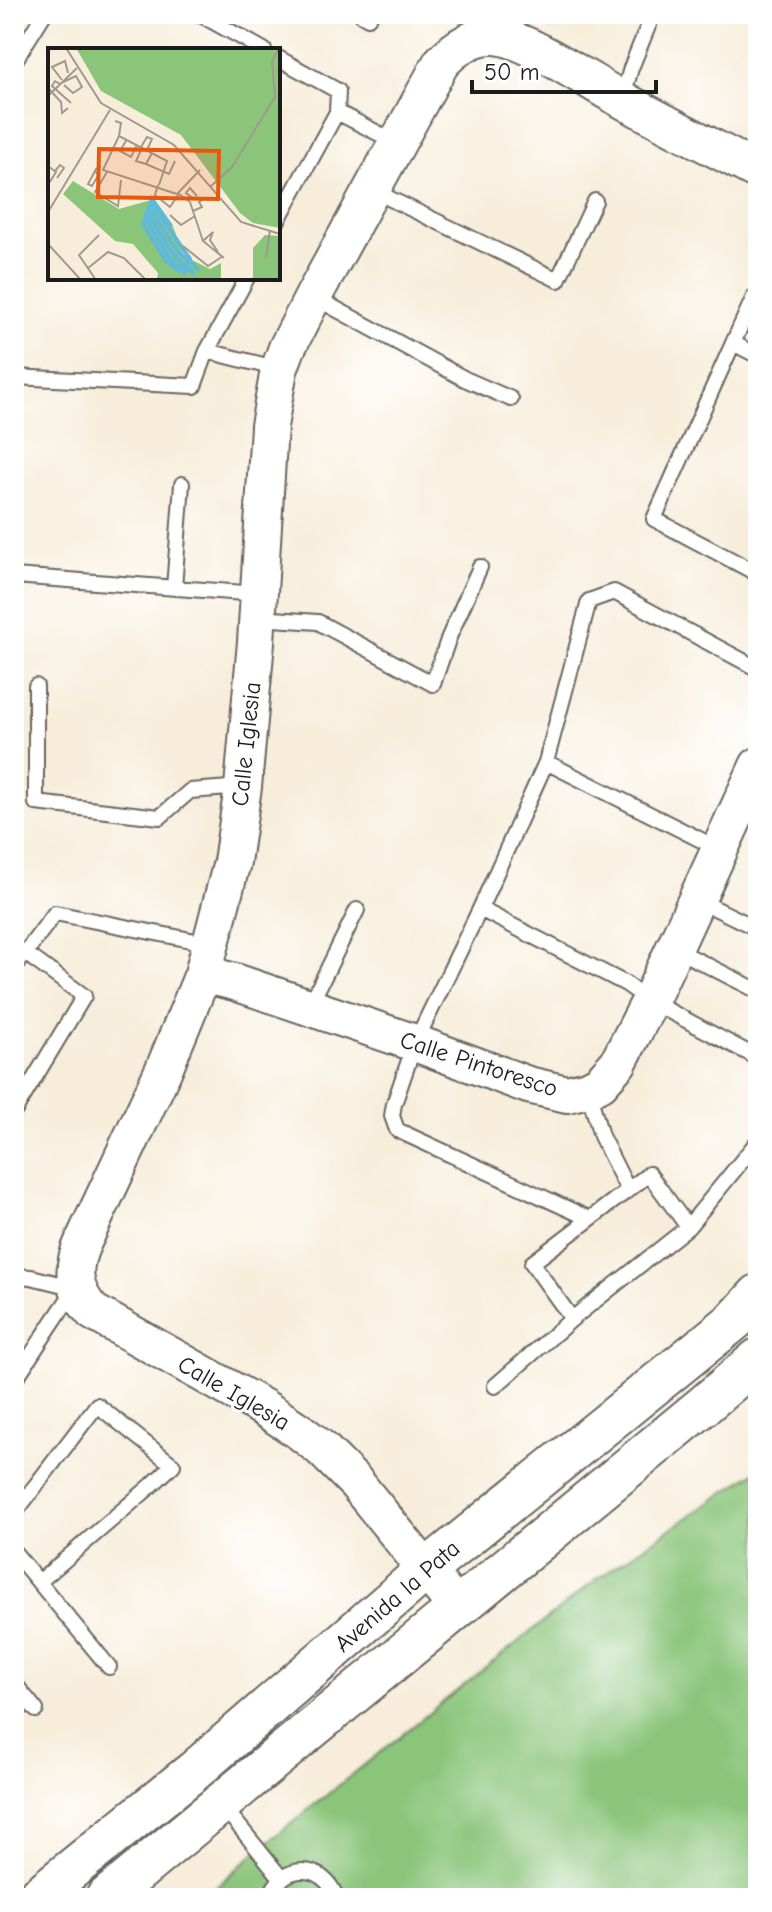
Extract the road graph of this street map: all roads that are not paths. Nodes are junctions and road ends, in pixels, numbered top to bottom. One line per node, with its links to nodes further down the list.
1 (44, 14): 9 (lane)
2 (199, 14): 7 (lane)
3 (361, 14): 4 (lane)
4 (371, 14)
5 (653, 14): 10 (lane)
6 (475, 26): 10 (street, Calle Iglesia); 12 (street, Calle Iglesia)
7 (260, 48)
8 (280, 59): 11 (lane)
9 (14, 62)
10 (622, 100): 13 (street, Calle Iglesia)
11 (337, 112): 12 (lane); 16 (lane)
12 (397, 143): 14 (street, Calle Iglesia)
13 (758, 171)
14 (371, 189): 15 (lane); 18 (street, Calle Iglesia)
15 (595, 201)
16 (280, 216)
17 (246, 280): 21 (lane)
18 (313, 297): 23 (street, Calle Iglesia); 25 (lane)
19 (754, 297): 20 (lane)
20 (733, 343): 22 (lane); 28 (lane)
21 (207, 351): 23 (lane); 24 (lane)
22 (758, 356)
23 (279, 370): 31 (street, Calle Iglesia)
24 (14, 377)
25 (511, 399)
26 (182, 484): 30 (lane)
27 (480, 567): 31 (lane)
28 (758, 574)
29 (14, 576): 30 (lane)
30 (174, 588): 31 (lane)
31 (258, 606): 36 (street, Calle Iglesia)
32 (758, 669): 34 (lane)
33 (36, 686): 36 (lane)
34 (546, 762): 37 (lane); 39 (lane)
35 (758, 766): 37 (street, Calle Pintoresco)
36 (243, 787): 44 (street, Calle Iglesia)
37 (719, 849): 38 (street, Calle Pintoresco)
38 (697, 900): 41 (lane); 42 (street, Calle Pintoresco)
39 (480, 909): 47 (lane); 49 (lane)
40 (357, 910): 48 (lane)
41 (758, 929)
42 (674, 949): 46 (lane); 47 (street, Calle Pintoresco)
43 (25, 953): 44 (lane); 45 (lane); 52 (lane)
44 (208, 959): 48 (street, Calle Pintoresco); 58 (street, Calle Iglesia)
45 (14, 968)
46 (758, 991)
47 (650, 1001): 50 (lane); 51 (street, Calle Pintoresco)
48 (309, 1007): 49 (street, Calle Pintoresco)
49 (415, 1043): 51 (street, Calle Pintoresco); 55 (lane)
50 (758, 1058)
51 (588, 1089): 54 (lane)
52 (14, 1112)
53 (758, 1141): 56 (lane)
54 (628, 1190): 55 (lane); 56 (lane)
55 (590, 1219): 60 (lane)
56 (688, 1227): 60 (lane)
57 (14, 1276): 58 (lane)
58 (76, 1288): 62 (lane); 66 (street, Calle Iglesia)
59 (758, 1295): 66 (main road, Avenida la Pata)
60 (572, 1319): 63 (lane)
61 (758, 1359): 68 (main road, Avenida la Pata)
62 (14, 1381)
63 (495, 1386)
64 (14, 1514): 67 (lane)
65 (14, 1552): 67 (lane)
66 (427, 1569): 68 (street, Calle Iglesia); 72 (main road, Avenida la Pata)
67 (39, 1582): 69 (lane)
68 (457, 1608): 72 (main road, Avenida la Pata)
69 (109, 1667)
70 (14, 1683): 71 (lane)
71 (36, 1710)
72 (208, 1788): 73 (lane); 74 (main road, Avenida la Pata); 75 (main road, Avenida la Pata)
73 (282, 1879): 76 (lane); 77 (lane)
74 (36, 1898)
75 (106, 1898)
76 (270, 1898)
77 (336, 1898)

